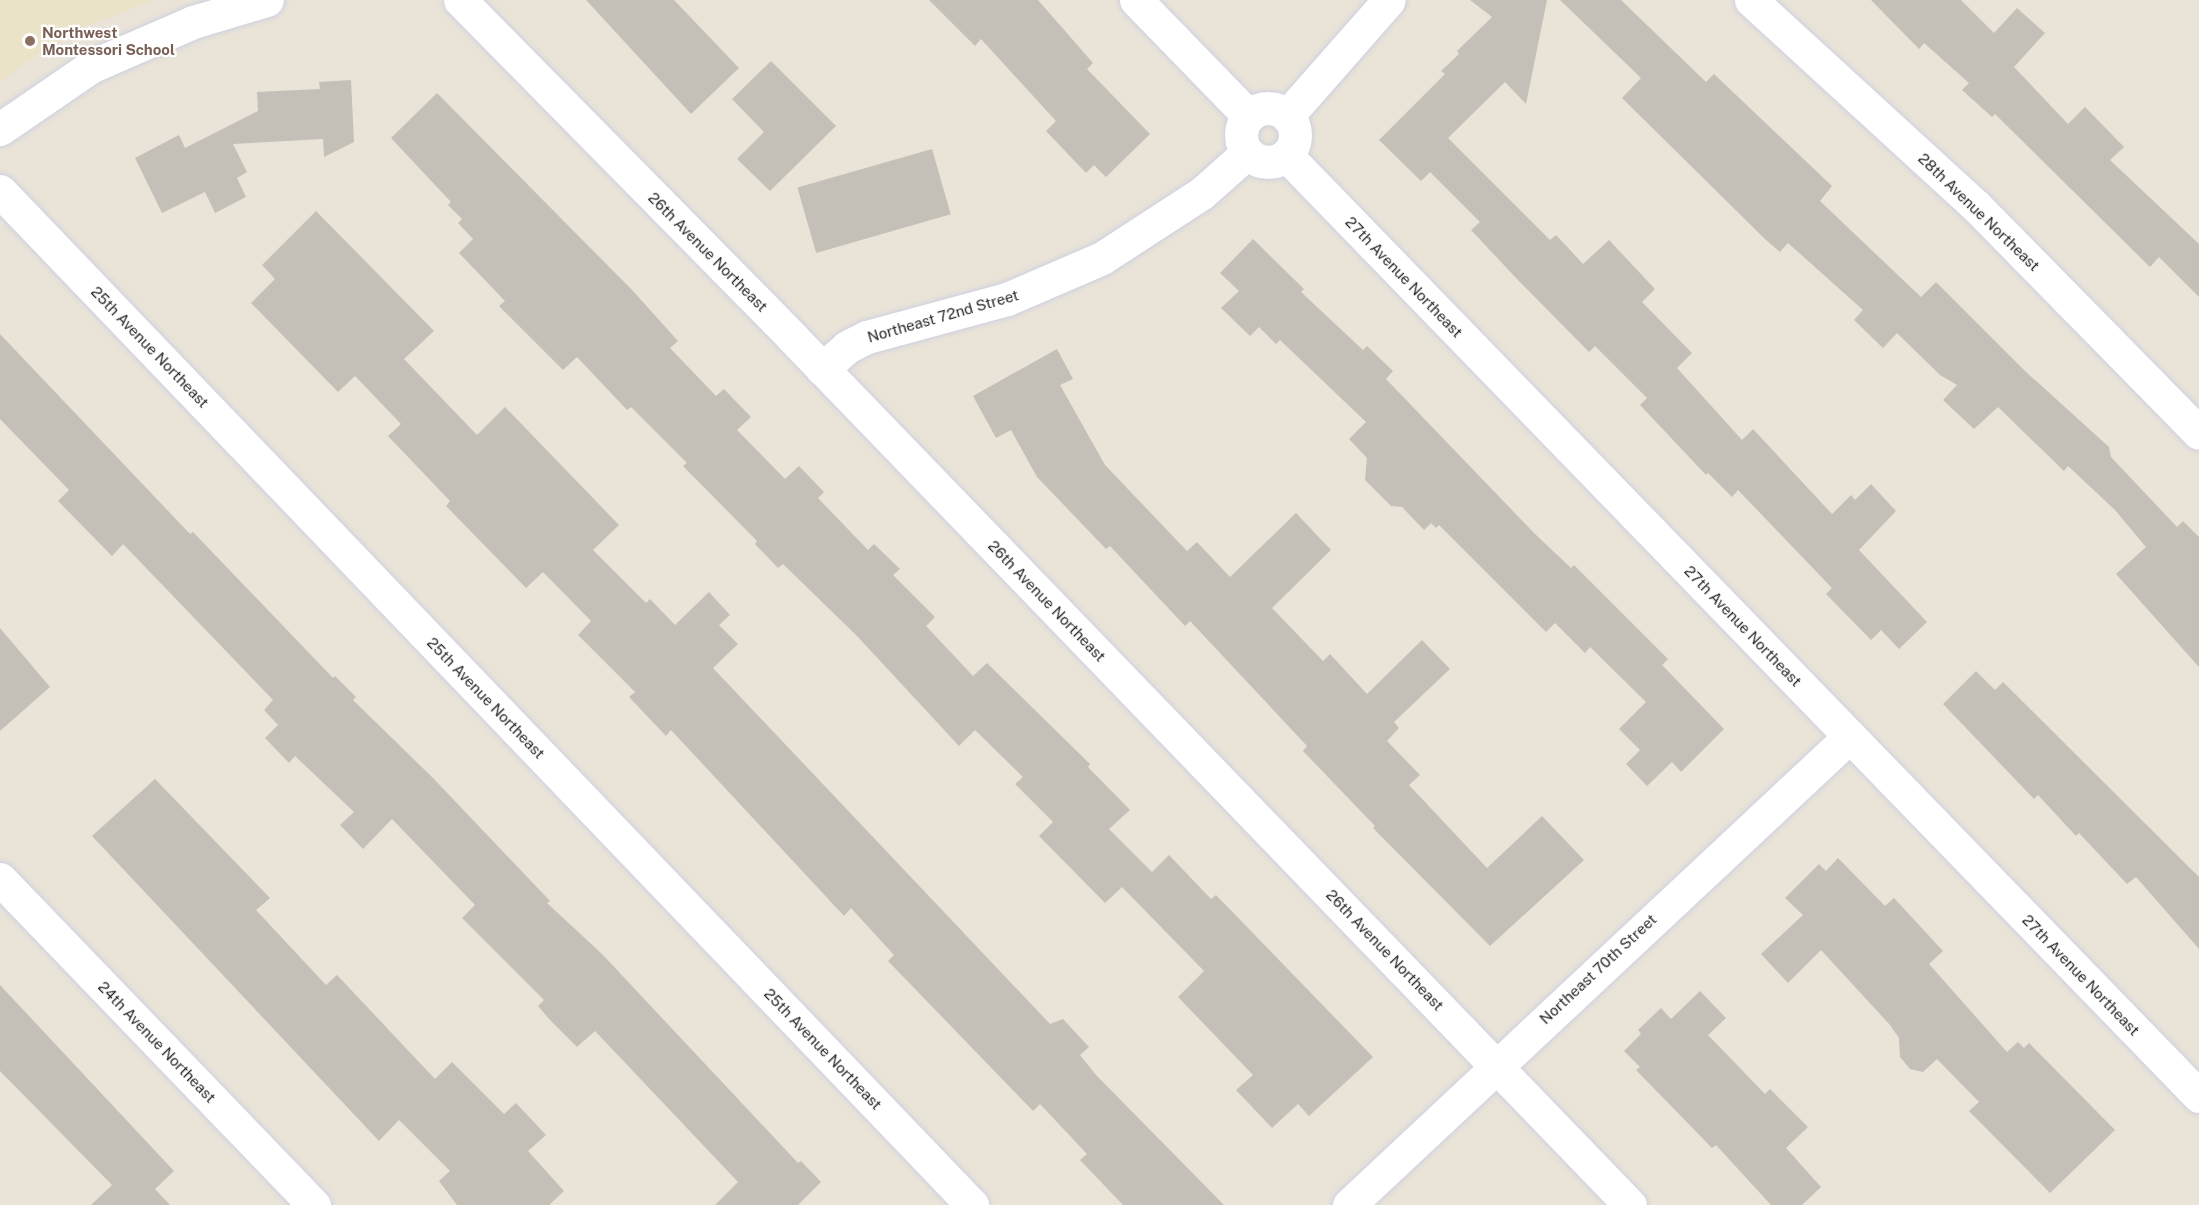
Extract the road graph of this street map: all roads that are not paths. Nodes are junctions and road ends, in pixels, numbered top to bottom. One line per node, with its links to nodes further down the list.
1 (267, 0): 8 (street)
2 (460, 0): 12 (street, 26th Avenue Northeast)
3 (1136, 0): 6 (street)
4 (1389, 0): 7 (street)
5 (1751, 0): 13 (street, 28th Avenue Northeast)
6 (1248, 116): 7 (street); 9 (street)
7 (1287, 116): 10 (street)
8 (0, 129)
9 (1247, 153): 10 (street); 12 (street, Northeast 72nd Street)
10 (1286, 155): 14 (street, 27th Avenue Northeast)
11 (0, 191): 19 (street, 25th Avenue Northeast)
12 (822, 369): 16 (street, 26th Avenue Northeast)
13 (2199, 433)
14 (1850, 736): 16 (street, Northeast 70th Street); 17 (street, 27th Avenue Northeast)
15 (0, 879): 18 (street, 24th Avenue Northeast)
16 (1495, 1064): 20 (street, Northeast 70th Street); 21 (street, 26th Avenue Northeast)
17 (2199, 1096)
18 (314, 1205)
19 (972, 1205)
20 (1349, 1205)
21 (1630, 1205)

